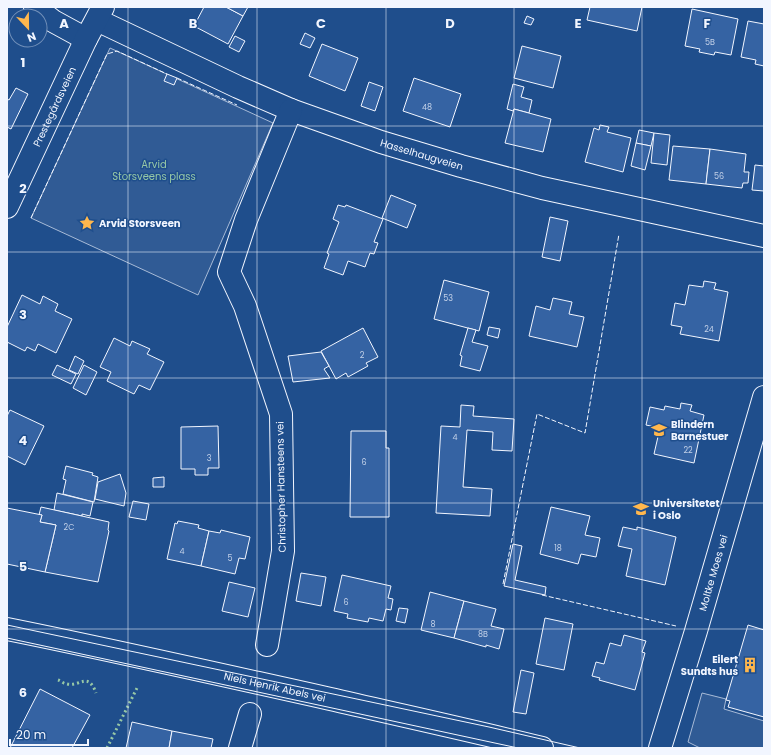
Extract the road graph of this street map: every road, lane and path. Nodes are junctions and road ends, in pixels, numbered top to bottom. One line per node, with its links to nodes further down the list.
1 (36, 7): 3 (street)
2 (100, 13): 3 (street, Prestegårdsveien); 4 (street, Hasselhaugveien)
3 (86, 39): 5 (street, Prestegårdsveien)
4 (291, 110): 6 (street, Hasselhaugveien); 9 (street, Christopher Hansteens vei)
5 (7, 207)
6 (764, 236)
7 (764, 397): 13 (street, Moltke Moes vei)
8 (7, 629): 12 (street, Niels Henrik Abels vei)
9 (267, 645)
10 (250, 714): 11 (street)
11 (240, 748)
12 (542, 748)
13 (660, 748)

